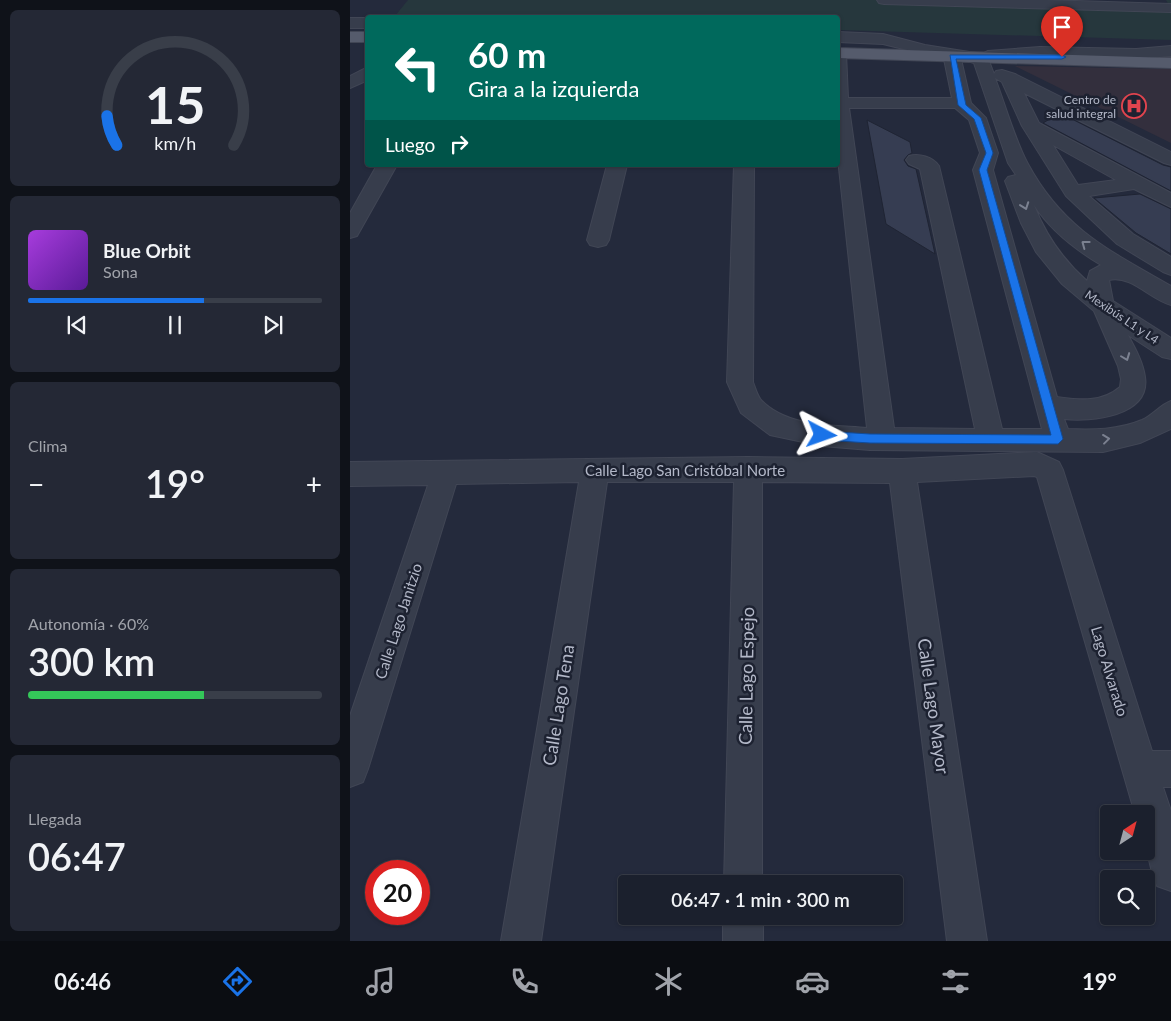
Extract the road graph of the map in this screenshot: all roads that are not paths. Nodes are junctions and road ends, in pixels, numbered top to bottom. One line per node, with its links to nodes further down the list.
1 (884, 0): 2 (street)
2 (1171, 8)
3 (350, 23): 4 (street)
4 (365, 24)
5 (350, 37): 6 (main road)
6 (365, 37)
7 (840, 37): 11 (street)
8 (1171, 45): 11 (main road)
9 (1171, 51): 11 (street)
10 (840, 53): 11 (main road)
11 (971, 61): 12 (main road); 14 (street); 17 (street); 31 (street, one-way to 11); 33 (street, Mexibús L1 y L4, one-way to 33)
12 (1171, 62)
13 (365, 64): 15 (street)
14 (1009, 78): 19 (street); 21 (street)
15 (350, 83)
16 (840, 103): 17 (street)
17 (962, 104): 35 (street)
18 (840, 111): 37 (street)
19 (1031, 126): 25 (street); 26 (street)
20 (916, 160): 39 (street)
21 (1171, 160)
22 (386, 167): 28 (street)
23 (616, 167): 29 (street)
24 (744, 167): 37 (street)
25 (1137, 182): 26 (street); 27 (street)
26 (1073, 192): 30 (street)
27 (1171, 201)
28 (350, 231)
29 (598, 240)
30 (1171, 267)
31 (1128, 271): 32 (street); 33 (street)
32 (1171, 297)
33 (1103, 306): 34 (street, Mexibús L1 y L4); 35 (street, one-way to 35)
34 (1171, 350)
35 (1047, 406): 38 (street)
36 (1171, 412): 38 (street, one-way to 36)
37 (882, 439): 39 (street)
38 (1058, 439): 39 (street)
39 (991, 440)
40 (748, 469): 41 (street, Calle Lago San Cristóbal Norte); 43 (street, Calle Lago San Cristóbal Norte); 49 (street, Calle Lago Espejo)
41 (595, 470): 44 (street, Calle Lago San Cristóbal Norte); 51 (street, Calle Lago Tena)
42 (1049, 470): 43 (street, Calle Lago San Cristóbal Norte); 46 (street, Lago Alvarado)
43 (902, 471): 53 (street, Calle Lago Mayor)
44 (446, 472): 45 (street, Calle Lago San Cristóbal Norte); 47 (street, Calle Lago Janitzio)
45 (350, 474)
46 (1155, 768): 48 (street, Lago Alvarado)
47 (350, 769)
48 (1171, 872)
49 (743, 875)
50 (743, 925): 52 (street)
51 (521, 941)
52 (743, 941)
53 (967, 941)

